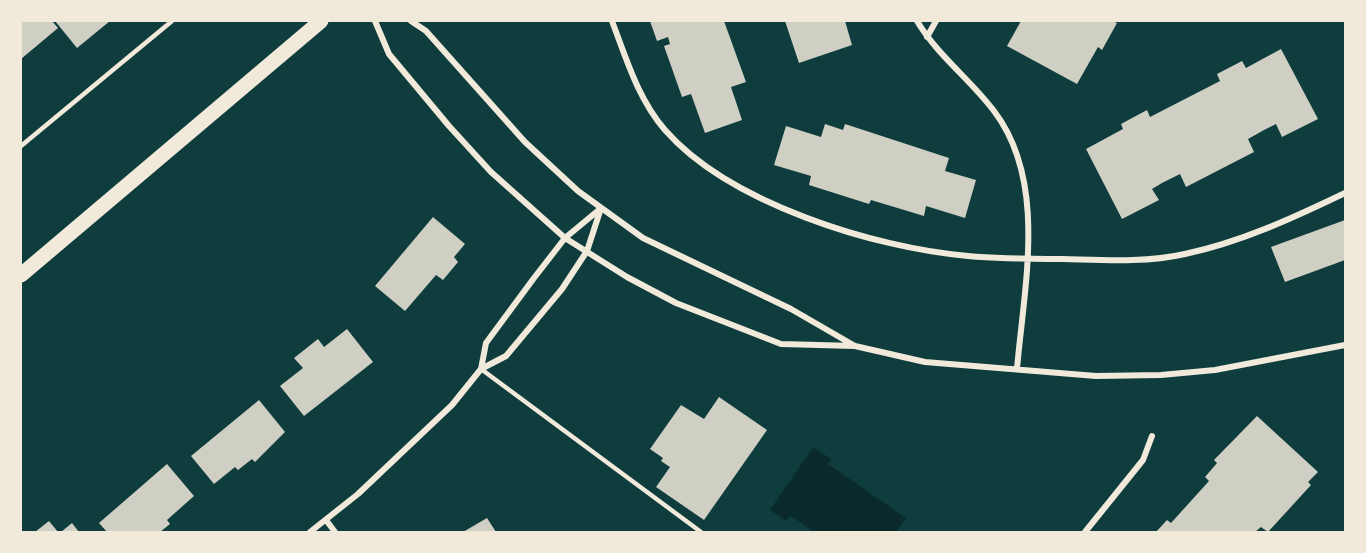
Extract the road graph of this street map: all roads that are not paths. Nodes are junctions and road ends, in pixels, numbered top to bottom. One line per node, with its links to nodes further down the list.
1 (172, 21): 9 (lane)
2 (321, 21): 15 (main road)
3 (375, 21): 12 (street)
4 (411, 21): 11 (street)
5 (612, 21): 14 (street)
6 (917, 21): 8 (street)
7 (936, 21): 8 (street)
8 (927, 37): 14 (street)
9 (21, 146)
10 (1345, 193): 14 (street)
11 (601, 207): 12 (street); 13 (street); 17 (street)
12 (565, 238): 13 (street); 18 (street)
13 (587, 251): 17 (street); 18 (street)
14 (1026, 259): 19 (street)
15 (22, 274)
16 (1345, 345): 19 (street)
17 (855, 346): 19 (street)
18 (481, 369): 21 (street); 24 (lane)
19 (1017, 369)
20 (1152, 436): 25 (street)
21 (326, 520): 22 (street); 23 (street)
22 (310, 532)
23 (335, 532)
24 (701, 532)
25 (1085, 532)

